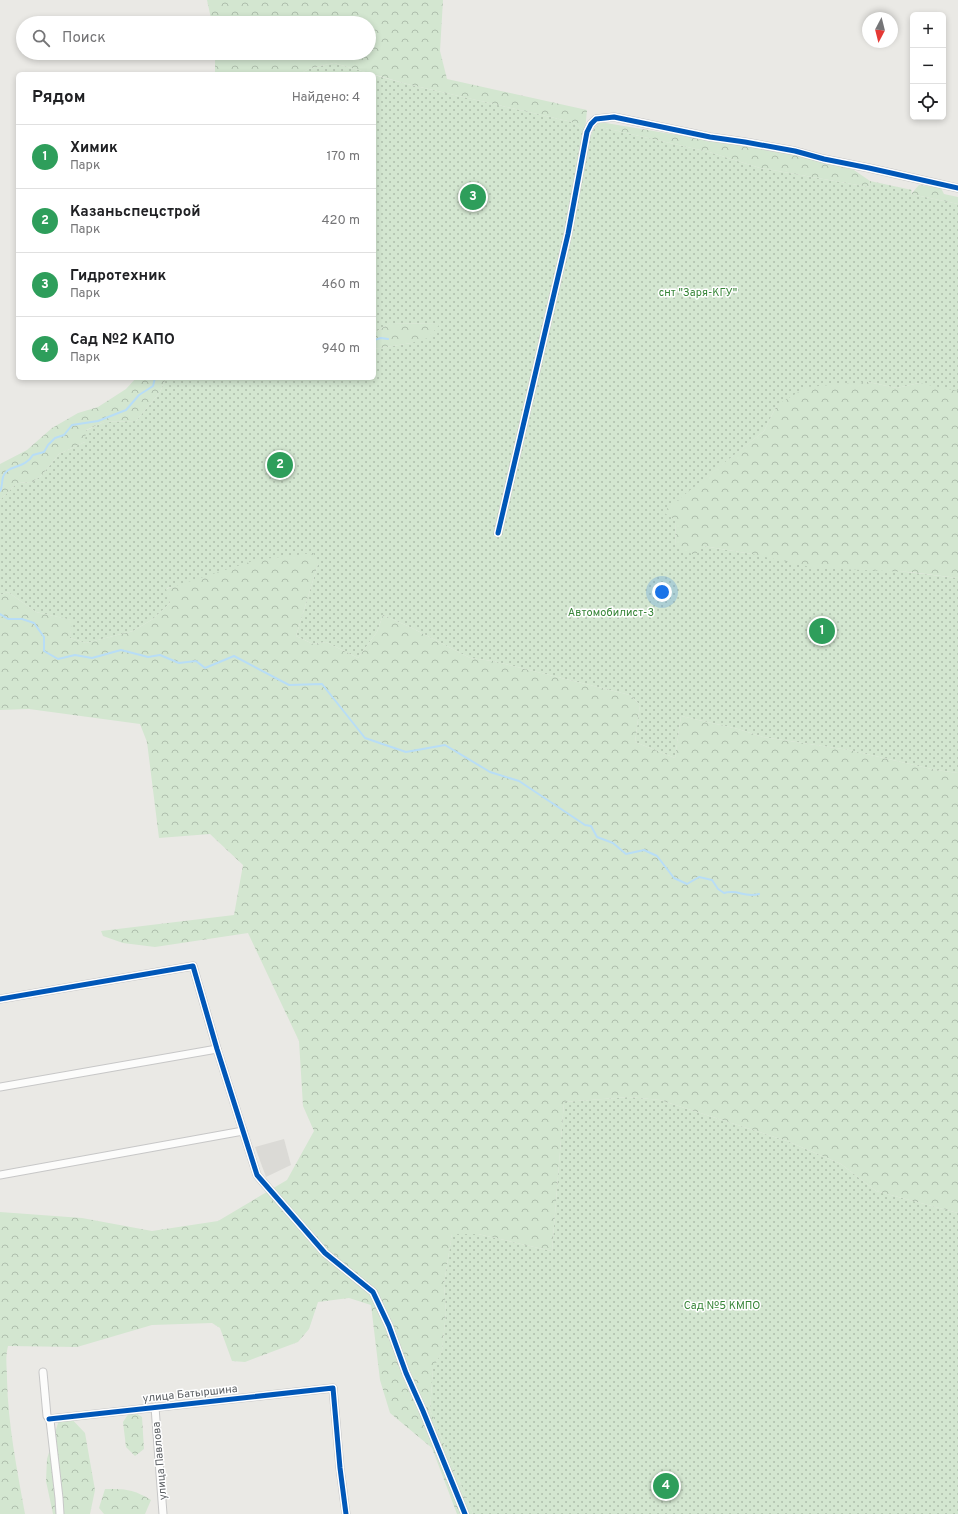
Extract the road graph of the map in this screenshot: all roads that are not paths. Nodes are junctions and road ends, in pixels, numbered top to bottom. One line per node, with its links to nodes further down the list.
1 (958, 188): 2 (street)
2 (498, 533)
3 (0, 999): 4 (street)
4 (217, 1049): 5 (street); 6 (street)
5 (0, 1087)
6 (243, 1131): 7 (street); 14 (street)
7 (0, 1175)
8 (43, 1372): 10 (street)
9 (155, 1407): 10 (street, улица Батыршина); 12 (street, улица Павлова); 13 (street, улица Батыршина)
10 (49, 1419): 11 (street)
11 (60, 1514)
12 (163, 1514)
13 (346, 1514)
14 (465, 1514)

